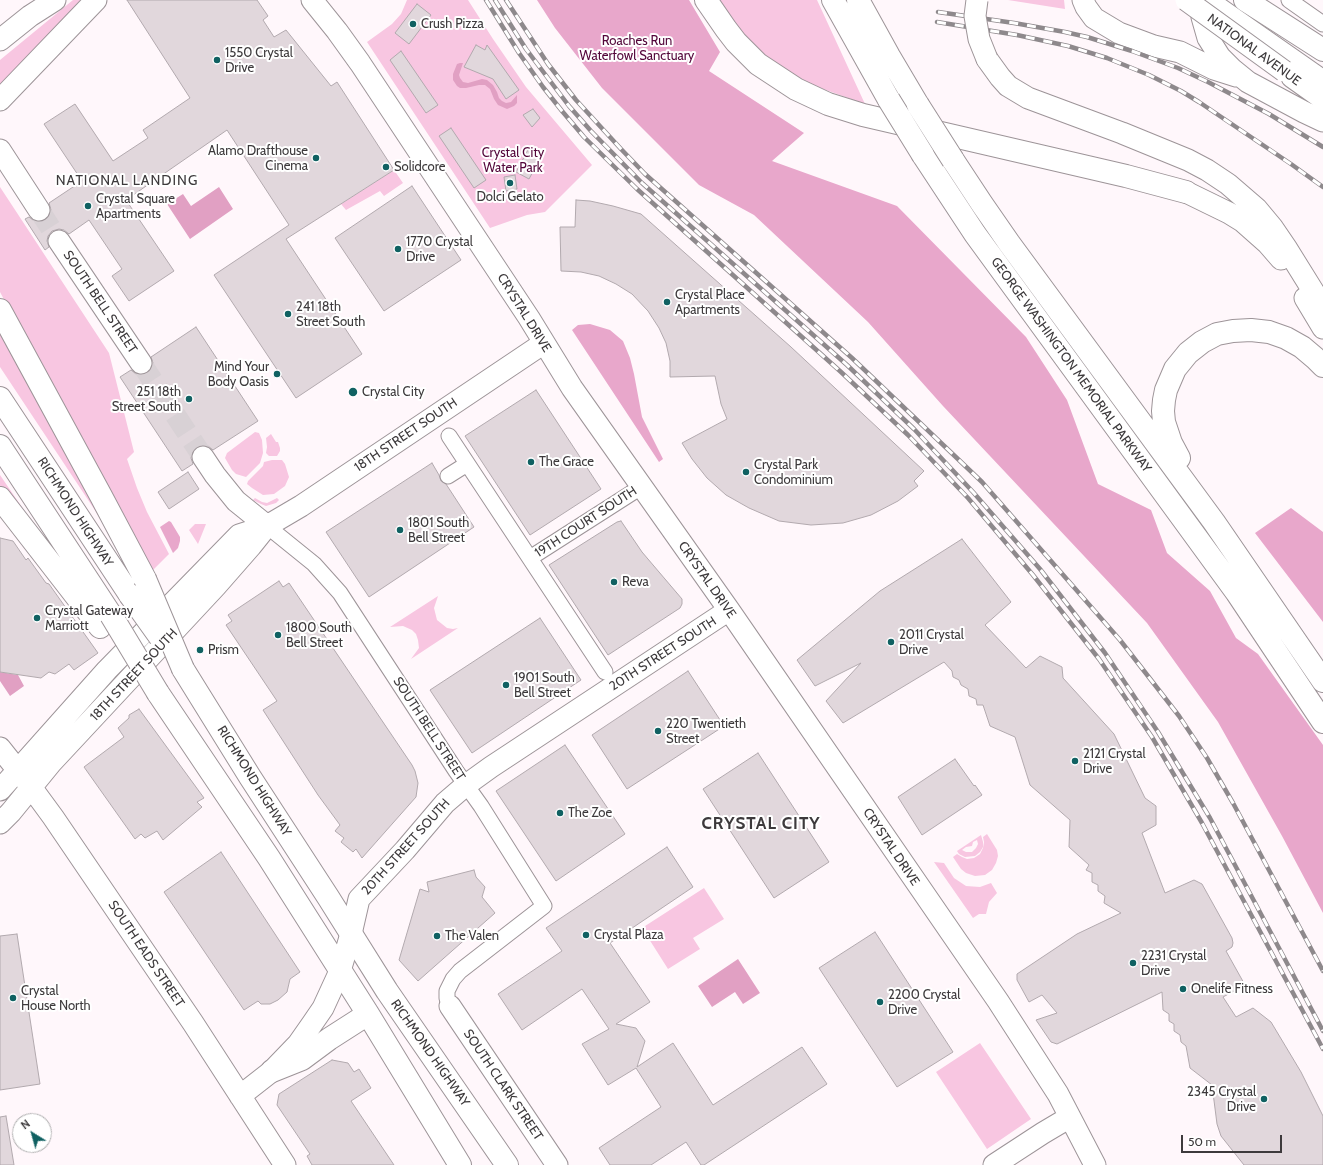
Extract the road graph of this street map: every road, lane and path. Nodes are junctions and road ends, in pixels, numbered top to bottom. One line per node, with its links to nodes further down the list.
1 (45, 0): 16 (street)
2 (54, 0): 16 (street)
3 (96, 0): 24 (street)
4 (312, 0): 35 (street, CRYSTAL DRIVE)
5 (706, 0): 29 (highway)
6 (833, 0): 54 (highway, GEORGE WASHINGTON MEMORIAL PARKWAY, bridge)
7 (858, 0): 46 (highway, GEORGE WASHINGTON MEMORIAL PARKWAY, bridge)
8 (977, 0): 32 (street, bridge)
9 (1083, 0): 21 (street)
10 (1186, 0): 23 (street, NATIONAL AVENUE, bridge)
11 (1201, 0): 21 (street)
12 (1207, 0): 15 (street)
13 (1225, 0): 15 (street)
14 (1289, 0): 17 (street)
15 (1245, 13): 19 (highway); 20 (street); 22 (street)
16 (30, 16): 18 (street)
17 (1323, 24)
18 (0, 40)
19 (1323, 50)
20 (1323, 66)
21 (1242, 79): 25 (street)
22 (1323, 81)
23 (1323, 99)
24 (0, 100)
25 (1304, 112): 26 (street); 27 (street)
26 (1323, 121)
27 (1323, 130)
28 (0, 150): 30 (street)
29 (1186, 192): 34 (street)
30 (39, 210)
31 (59, 240): 36 (street, SOUTH BELL STREET)
32 (1323, 307)
33 (0, 310): 51 (highway, bridge)
34 (1323, 328)
35 (544, 343): 44 (street, CRYSTAL DRIVE); 47 (street, 18TH STREET SOUTH)
36 (142, 363)
37 (1323, 366): 46 (highway)
38 (0, 398): 51 (highway, RICHMOND HIGHWAY, bridge)
39 (449, 436): 42 (street)
40 (0, 446): 50 (highway, RICHMOND HIGHWAY)
41 (204, 457): 47 (street, SOUTH BELL STREET)
42 (467, 464): 43 (street); 48 (street)
43 (448, 476)
44 (641, 486): 48 (street, 19TH COURT SOUTH); 49 (street, CRYSTAL DRIVE)
45 (0, 498): 50 (highway)
46 (1214, 522): 53 (highway, GEORGE WASHINGTON MEMORIAL PARKWAY)
47 (267, 526): 56 (street, 18TH STREET SOUTH); 57 (street, SOUTH BELL STREET); 58 (street, 18TH STREET SOUTH)
48 (530, 558): 52 (street)
49 (729, 610): 57 (street, 20TH STREET SOUTH); 67 (street, CRYSTAL DRIVE)
50 (106, 621): 62 (highway, bridge)
51 (183, 669): 61 (highway, RICHMOND HIGHWAY)
52 (605, 672)
53 (1323, 681)
54 (1323, 722)
55 (0, 748): 56 (street, SOUTH EADS STREET)
56 (18, 770): 58 (street, SOUTH EADS STREET); 59 (street, 18TH STREET SOUTH)
57 (466, 785): 61 (street, 20TH STREET SOUTH); 63 (street, SOUTH BELL STREET)
58 (31, 787): 60 (street, 18TH STREET SOUTH); 66 (street, SOUTH EADS STREET)
59 (0, 790)
60 (0, 823)
61 (351, 934): 62 (street, 20TH STREET SOUTH); 71 (highway, RICHMOND HIGHWAY)
62 (340, 971): 64 (highway); 65 (street, 20TH STREET SOUTH)
63 (450, 1006): 72 (street, SOUTH CLARK STREET)
64 (368, 1014): 65 (highway); 70 (highway)
65 (272, 1071): 66 (street, 20TH STREET SOUTH)
66 (240, 1096): 69 (street, SOUTH EADS STREET)
67 (1070, 1117): 68 (street, CRYSTAL DRIVE); 73 (street)
68 (1092, 1164)
69 (285, 1165)
70 (460, 1165)
71 (507, 1165)
72 (557, 1165)
73 (994, 1165)

